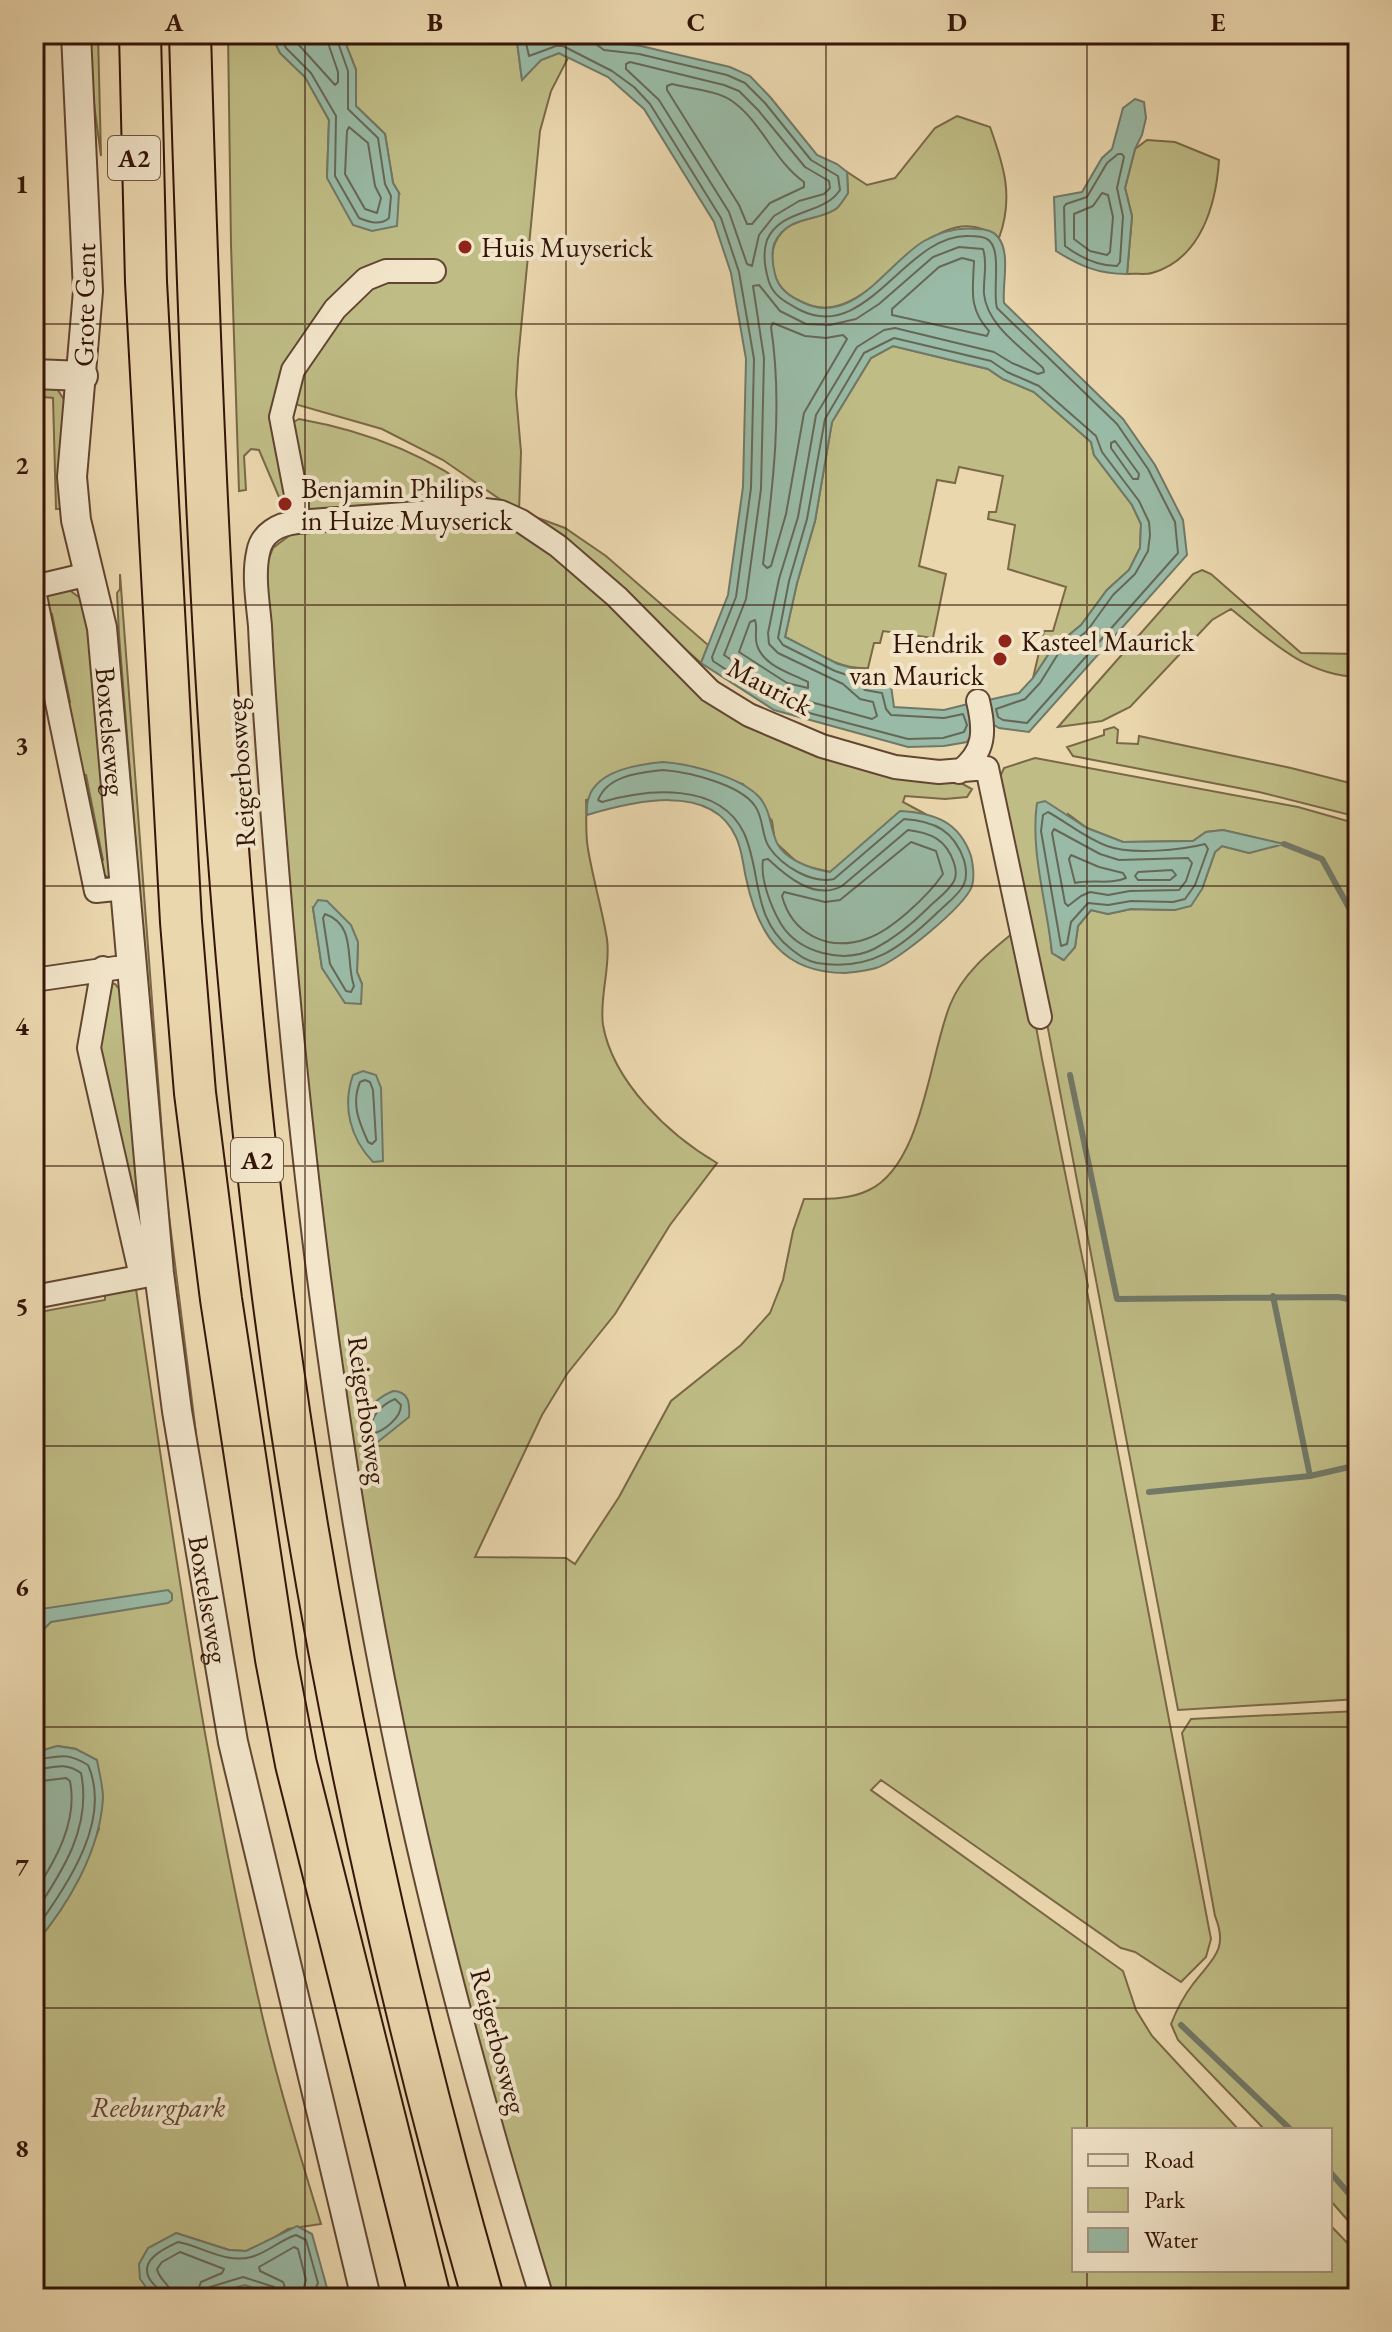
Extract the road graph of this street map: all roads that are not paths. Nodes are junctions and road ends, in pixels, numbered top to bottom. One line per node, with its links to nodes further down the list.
1 (76, 34): 8 (street, Grote Gent)
2 (121, 34): 6 (highway, A2)
3 (140, 34): 6 (highway, A2)
4 (190, 34): 21 (highway, A2)
5 (434, 271): 9 (street)
6 (146, 282): 22 (highway, A2)
7 (34, 374): 8 (street)
8 (83, 376): 10 (street, Grote Gent)
9 (291, 523): 13 (street, Maurick); 24 (street, Reigerbosweg)
10 (89, 574): 11 (street); 14 (street, Boxtelseweg)
11 (34, 589): 14 (street, Boxtelseweg)
12 (978, 701): 13 (street)
13 (959, 772): 18 (street, Maurick)
14 (125, 888): 15 (street, Boxtelseweg)
15 (131, 967): 16 (street); 19 (street, Boxtelseweg)
16 (103, 968): 17 (street); 19 (street, Boxtelseweg)
17 (34, 980)
18 (1040, 1017)
19 (150, 1275): 20 (street); 23 (street, Boxtelseweg)
20 (34, 1297)
21 (482, 2287)
22 (430, 2297)
23 (366, 2298)
24 (542, 2298)

